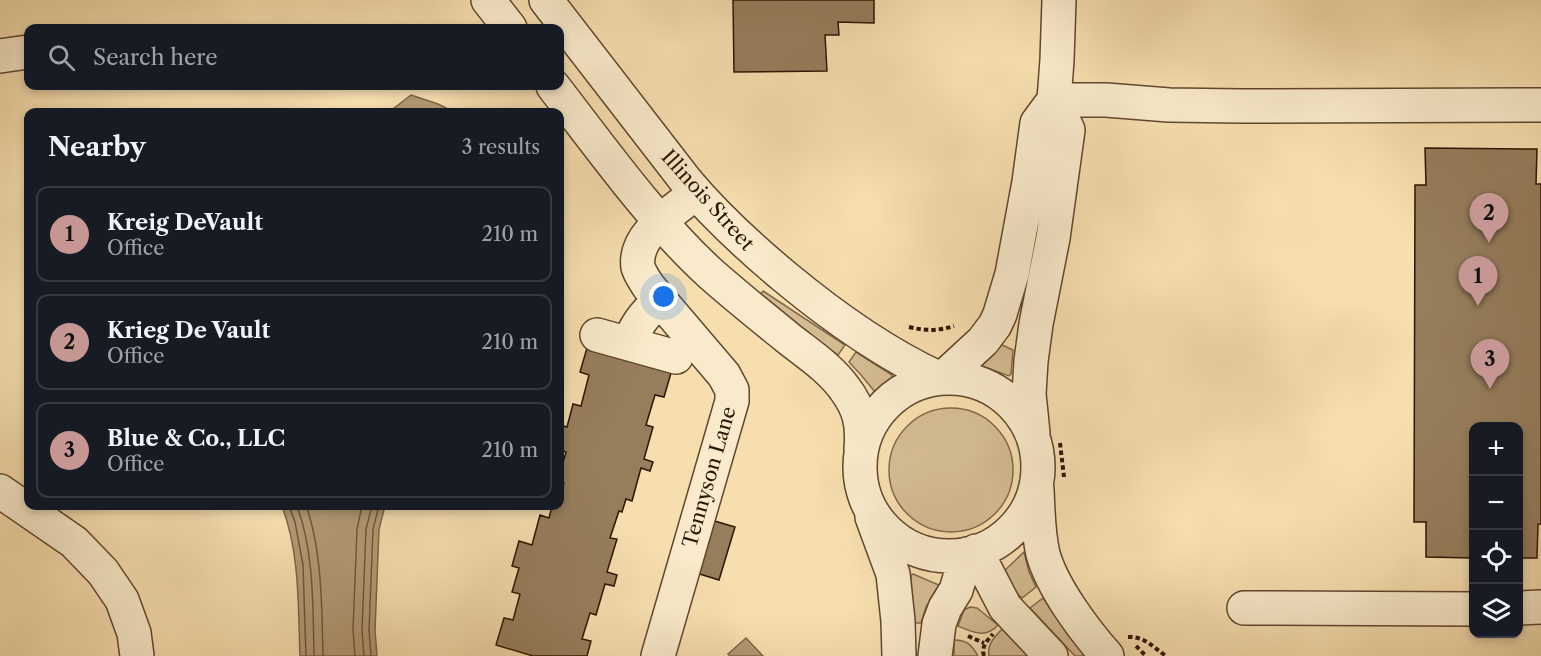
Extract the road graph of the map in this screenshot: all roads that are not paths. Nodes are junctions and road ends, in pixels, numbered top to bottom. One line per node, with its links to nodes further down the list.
1 (488, 0): 4 (street)
2 (546, 0): 10 (street, Illinois Street)
3 (1059, 0): 8 (street)
4 (507, 24)
5 (24, 53): 6 (street)
6 (0, 56)
7 (556, 90): 11 (street)
8 (1054, 100): 9 (street); 17 (street); 18 (street)
9 (1541, 105)
10 (696, 193): 11 (street, Tennyson Lane); 17 (street, Illinois Street)
11 (661, 220): 12 (street); 13 (street, Tennyson Lane)
12 (693, 256): 13 (street); 19 (street)
13 (655, 293): 15 (street); 32 (street, Tennyson Lane)
14 (597, 335): 15 (street)
15 (629, 344): 16 (street)
16 (676, 357)
17 (940, 378): 18 (street); 19 (street)
18 (1046, 437): 20 (street)
19 (859, 469): 22 (street)
20 (1050, 482): 25 (street); 30 (street)
21 (0, 491): 23 (street)
22 (869, 507): 25 (street); 33 (street)
23 (24, 508)
24 (28, 510): 31 (street)
25 (971, 552): 34 (street); 35 (street)
26 (1541, 607): 28 (street)
27 (1245, 608): 29 (street)
28 (1523, 608)
29 (1469, 609)
30 (1117, 646)
31 (137, 656)
32 (658, 656)
33 (900, 656)
34 (935, 656)
35 (1051, 656)

